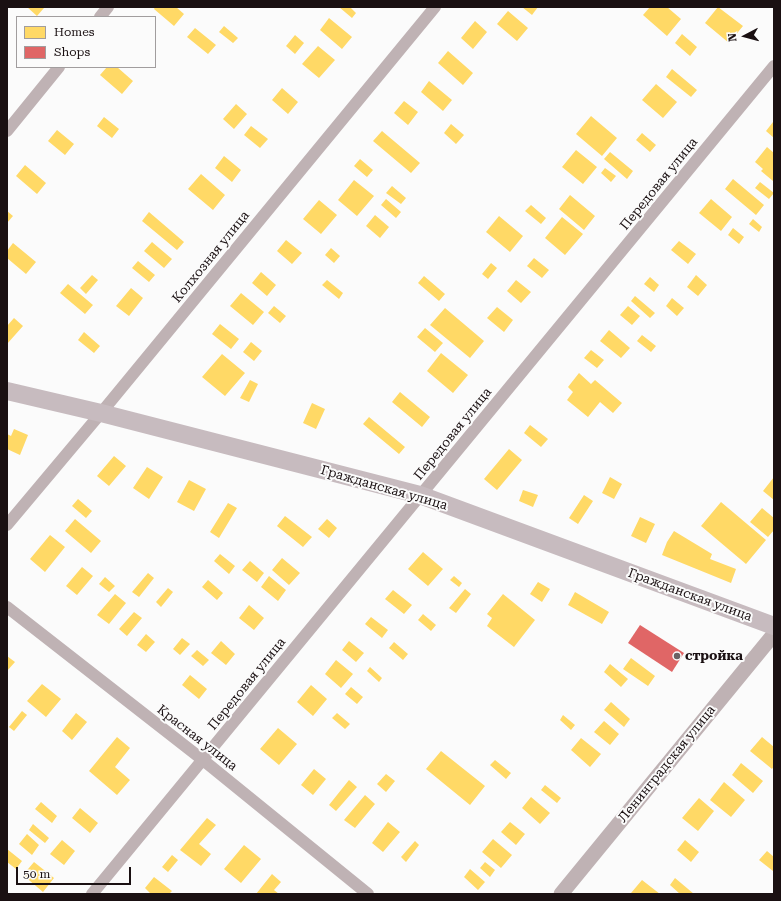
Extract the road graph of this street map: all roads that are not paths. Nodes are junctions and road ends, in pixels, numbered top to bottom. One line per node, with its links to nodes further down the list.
1 (108, 7): 3 (street)
2 (435, 7): 8 (street, Колхозная улица)
3 (101, 16)
4 (774, 66): 9 (street, Передовая улица)
5 (58, 68): 6 (street)
6 (7, 131)
7 (7, 391): 8 (main road, Гражданская улица)
8 (101, 413): 9 (main road, Гражданская улица); 10 (street, Колхозная улица)
9 (420, 496): 12 (main road, Гражданская улица); 14 (street, Передовая улица)
10 (7, 525)
11 (7, 607): 14 (street, Красная улица)
12 (774, 626)
13 (774, 634): 17 (street, Ленинградская улица)
14 (203, 760): 15 (street, Передовая улица); 16 (street, Красная улица)
15 (92, 894)
16 (368, 894)
17 (561, 894)

